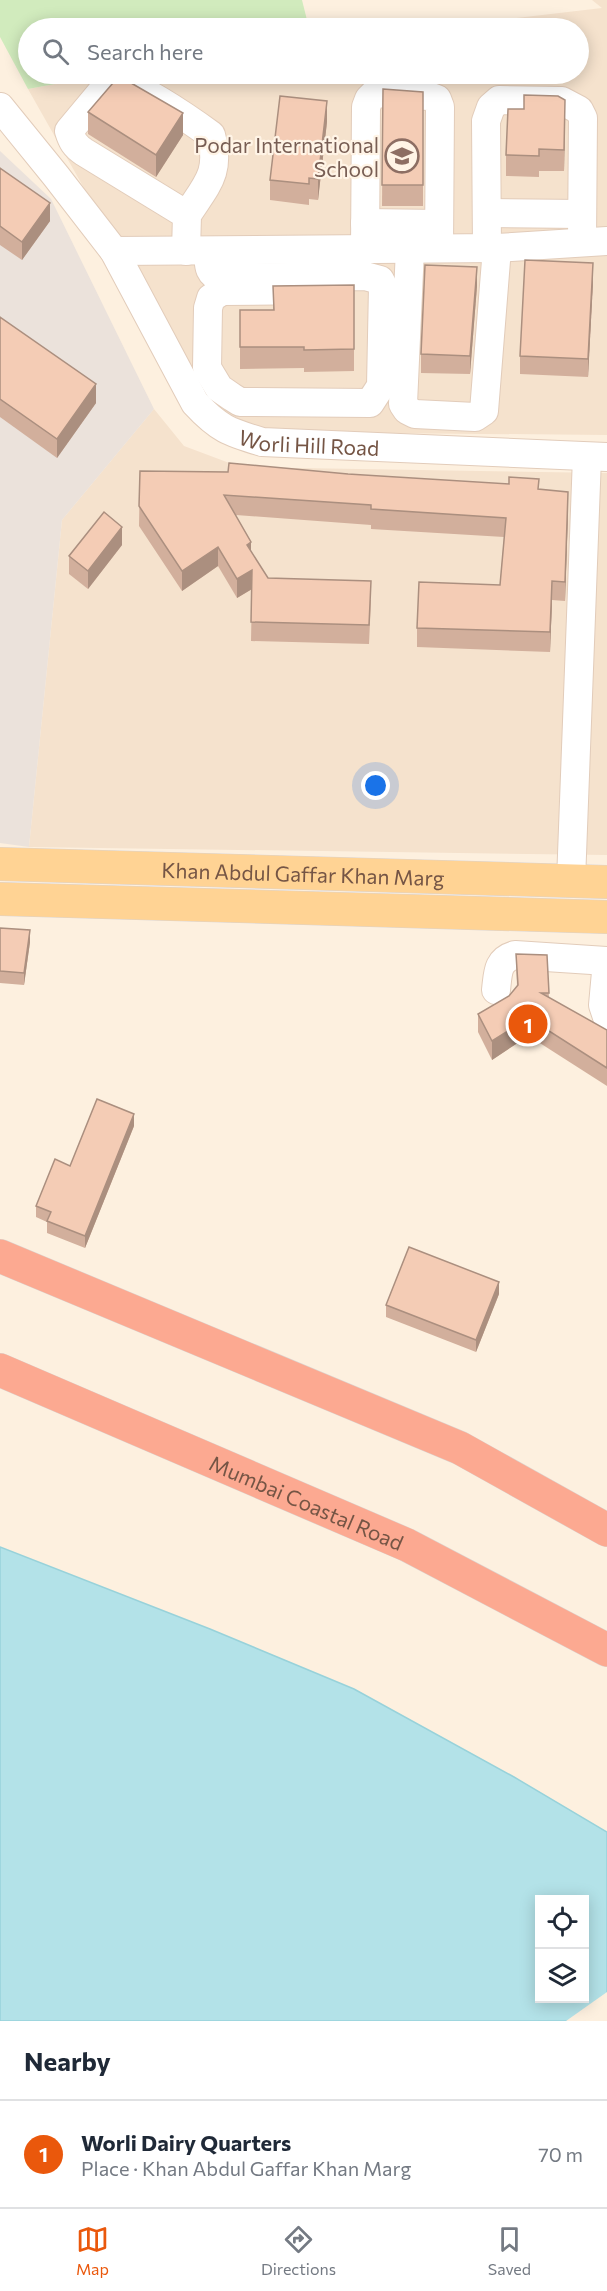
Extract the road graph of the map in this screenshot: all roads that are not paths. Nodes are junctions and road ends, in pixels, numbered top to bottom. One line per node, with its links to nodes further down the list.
1 (108, 84): 4 (street)
2 (130, 84): 8 (street)
3 (0, 107): 5 (street, Worli Hill Road)
4 (71, 137): 5 (street); 8 (street)
5 (45, 162): 11 (street, Worli Hill Road)
6 (487, 213): 7 (street); 7 (street); 14 (street)
7 (582, 214): 10 (street)
8 (187, 215): 12 (street)
9 (439, 236): 13 (street); 13 (street); 14 (street); 15 (street)
10 (595, 242): 14 (street)
11 (114, 251): 12 (street); 16 (street, Worli Hill Road)
12 (197, 251): 13 (street)
13 (354, 255): 13 (street); 15 (street)
14 (493, 255): 15 (street); 15 (street)
15 (410, 257)
16 (597, 457): 18 (street)
17 (0, 864): 18 (main road, Khan Abdul Gaffar Khan Marg)
18 (571, 881): 19 (main road, Khan Abdul Gaffar Khan Marg)
19 (607, 882)
20 (0, 899): 21 (main road, Khan Abdul Gaffar Khan Marg)
21 (607, 916)
22 (607, 961): 23 (street); 24 (street)
23 (496, 990)
24 (607, 1017)
25 (0, 1256): 27 (highway)
26 (0, 1370): 28 (highway, Mumbai Coastal Road)
27 (607, 1530)
28 (607, 1650)

